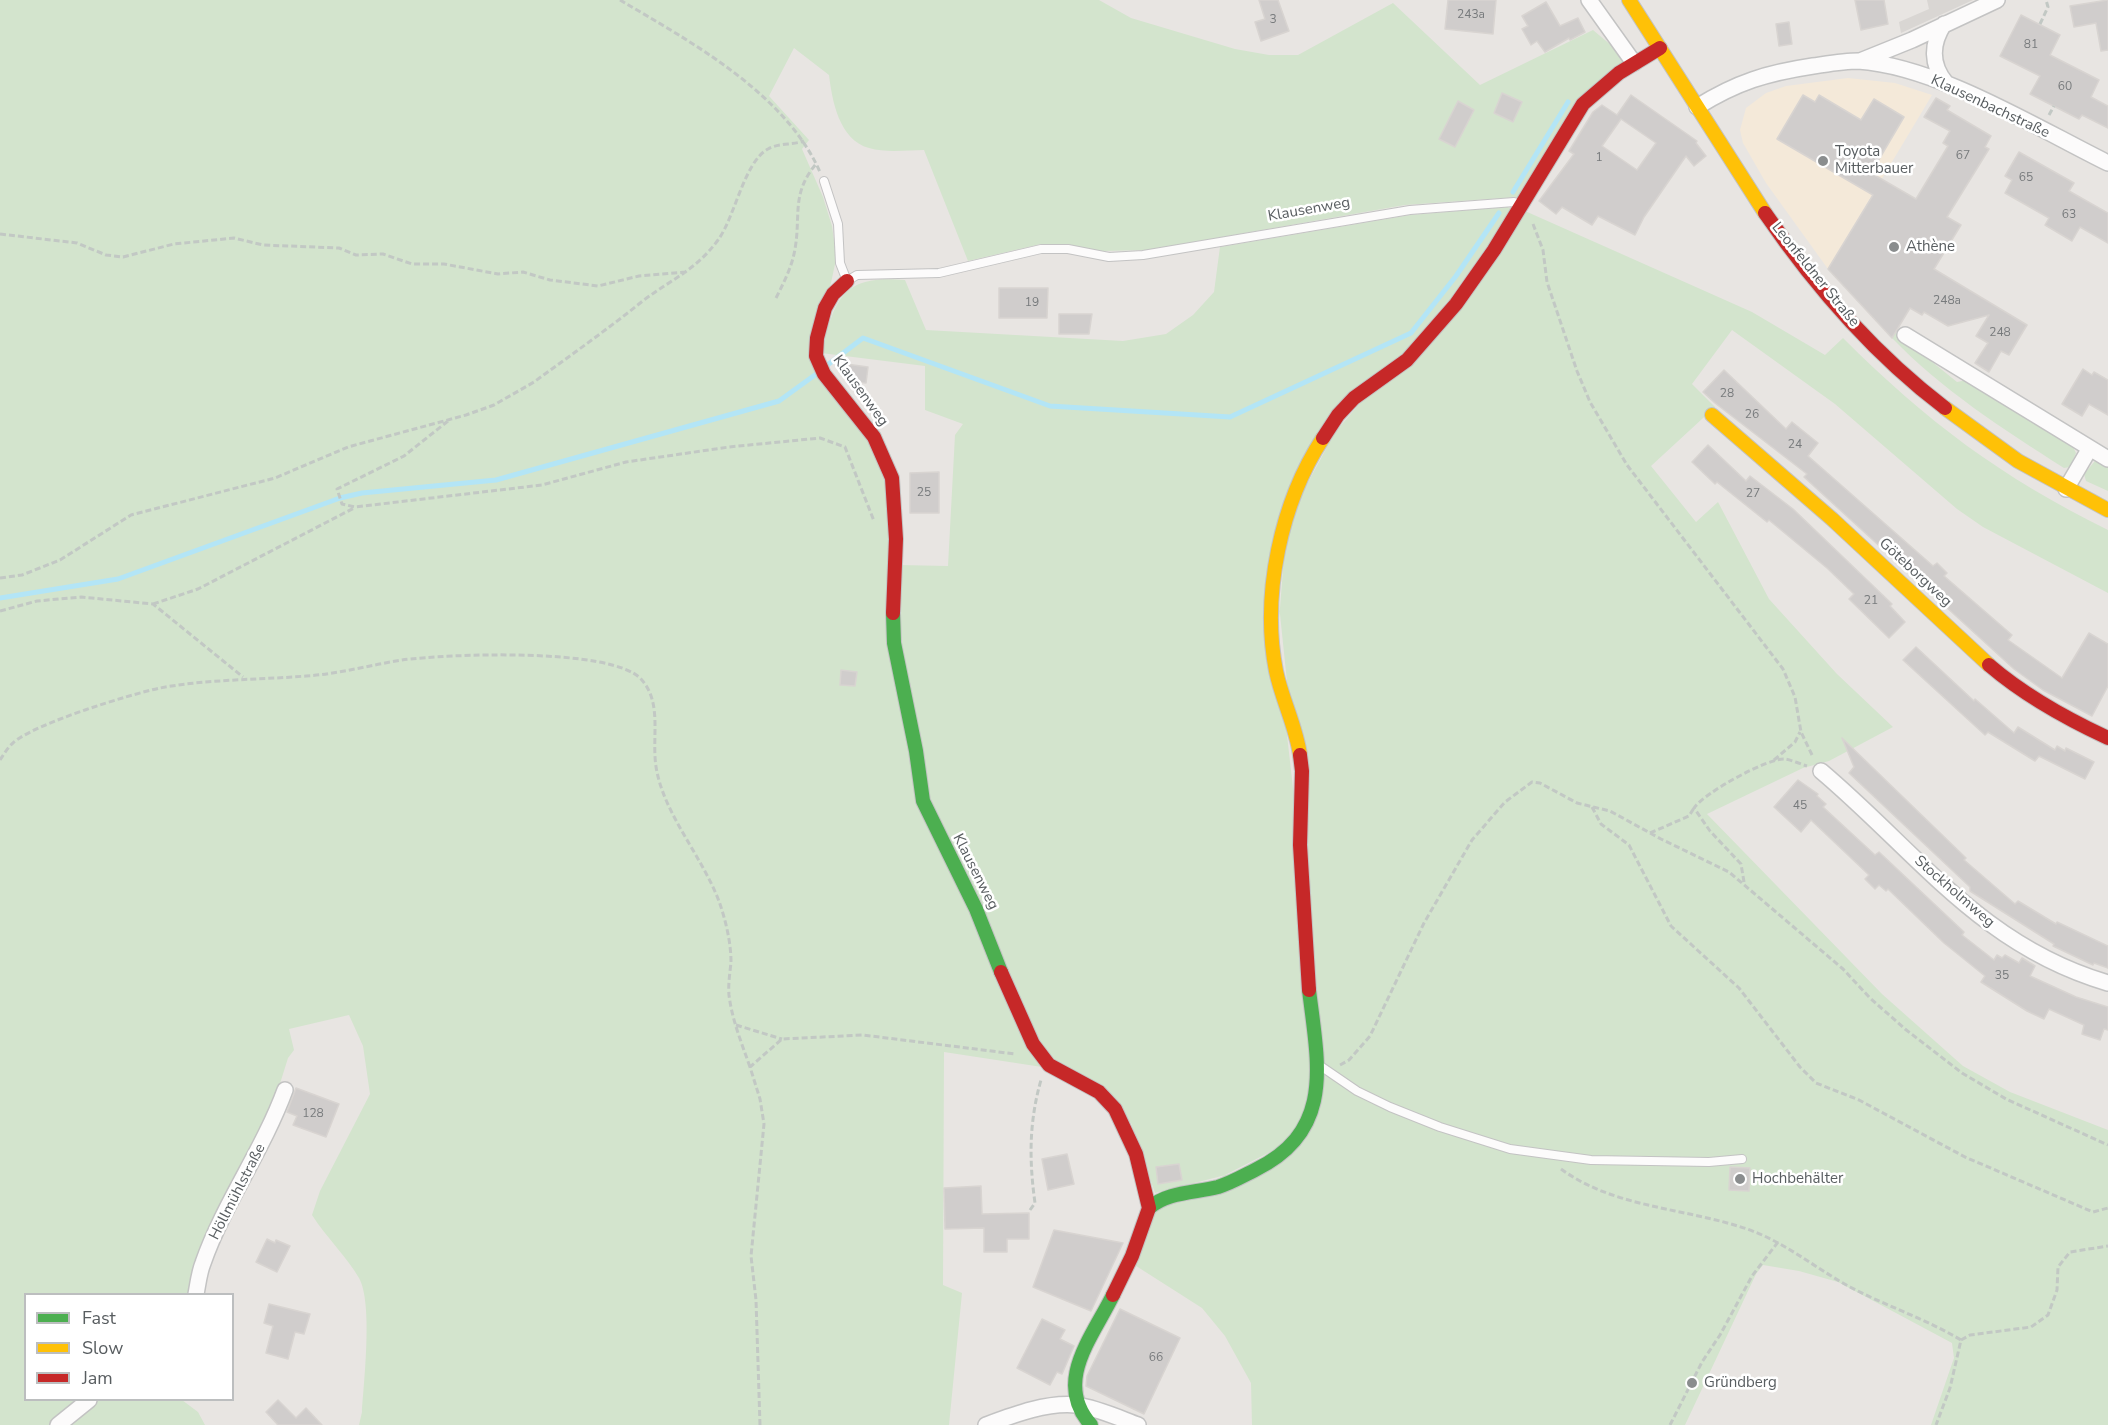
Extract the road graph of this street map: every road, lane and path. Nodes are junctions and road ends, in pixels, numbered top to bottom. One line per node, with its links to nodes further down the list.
1 (620, 0): 13 (path)
2 (1589, 0): 10 (street)
3 (1629, 0): 8 (street, Leonfeldner Straße)
4 (1998, 0): 6 (street)
5 (2046, 0): 7 (path)
6 (1944, 24): 9 (street); 11 (street)
7 (2040, 24)
8 (1660, 48): 10 (street); 12 (street, Leonfeldner Straße)
9 (1858, 61): 11 (street, Klausenbachstraße); 12 (street, Klausenbachstraße)
10 (1634, 63): 17 (street)
11 (1946, 83): 14 (street, Klausenbachstraße)
12 (1697, 107): 27 (street, Leonfeldner Straße)
13 (804, 141): 15 (path); 19 (path)
14 (2108, 163)
15 (816, 164): 16 (path); 21 (path)
16 (824, 181): 20 (lane)
17 (1522, 205): 20 (lane, Klausenweg); 35 (path); 48 (street)
18 (0, 234): 19 (path)
19 (689, 272): 24 (path)
20 (847, 281): 47 (street, Klausenweg)
21 (776, 298)
22 (1905, 335): 25 (street)
23 (1712, 415): 36 (street, Göteborgweg)
24 (449, 420): 28 (path); 31 (path)
25 (2090, 448): 26 (street); 27 (street)
26 (2108, 459)
27 (2066, 489): 29 (street, Leonfeldner Straße)
28 (355, 507): 30 (path); 32 (path)
29 (2108, 510)
30 (875, 524)
31 (0, 578)
32 (153, 604): 33 (path); 34 (path)
33 (0, 611)
34 (244, 678): 37 (path); 45 (path)
35 (1800, 732): 38 (path); 39 (path)
36 (2108, 738)
37 (0, 760)
38 (1773, 761): 39 (path); 41 (path)
39 (1821, 771): 44 (street, Stockholmweg)
40 (1592, 807): 42 (path); 48 (path); 55 (path)
41 (1694, 808): 42 (path); 43 (path)
42 (1649, 833): 43 (path)
43 (1744, 883): 51 (path)
44 (2108, 983)
45 (736, 1025): 46 (path); 49 (path)
46 (782, 1039): 47 (path); 49 (path)
47 (1046, 1063): 54 (street); 56 (path)
48 (1322, 1067): 52 (lane); 54 (street)
49 (750, 1068): 65 (path)
50 (285, 1090): 59 (street, Höllmühlstraße)
51 (2108, 1145)
52 (1543, 1155): 53 (lane); 57 (path)
53 (1742, 1159)
54 (1149, 1208): 62 (street)
55 (2108, 1208)
56 (1030, 1210)
57 (1778, 1242): 60 (path); 68 (path)
58 (2108, 1246): 60 (path)
59 (196, 1293)
60 (1961, 1340): 69 (path)
61 (88, 1401): 64 (street)
62 (1076, 1406): 63 (street); 66 (street); 67 (street)
63 (1130, 1424)
64 (58, 1425)
65 (760, 1425)
66 (986, 1425)
67 (1091, 1425)
68 (1670, 1425)
69 (1936, 1425)

